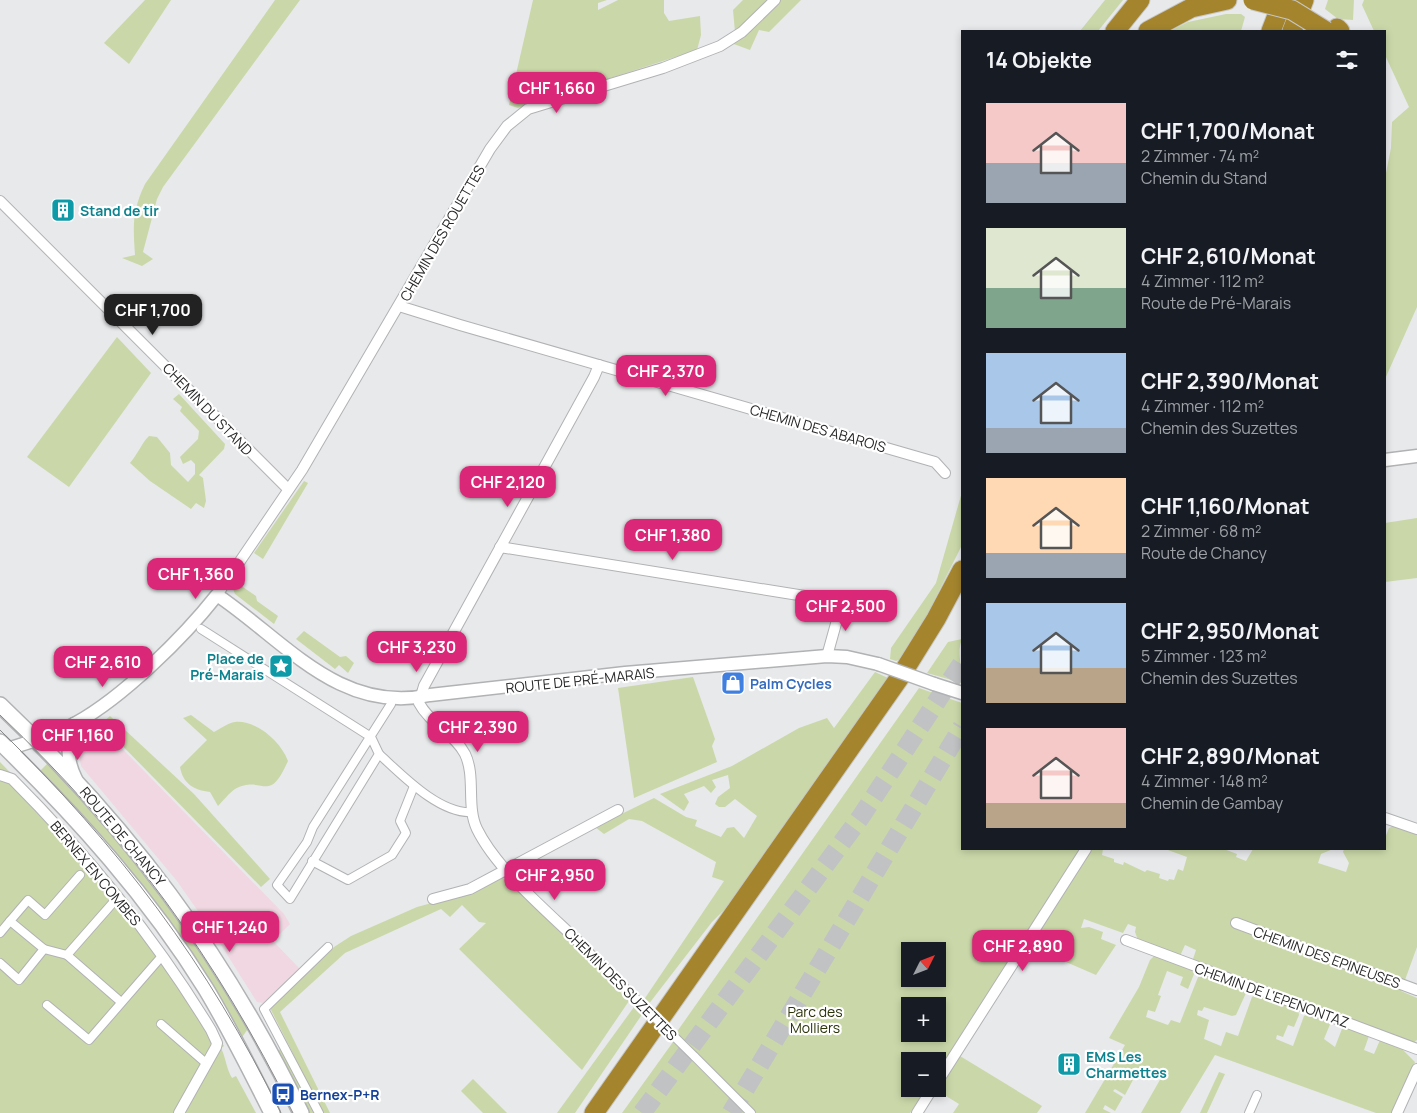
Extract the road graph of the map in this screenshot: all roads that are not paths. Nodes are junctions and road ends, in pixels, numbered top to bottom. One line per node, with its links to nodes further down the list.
1 (775, 0): 16 (street, CHEMIN DES ROUETTES)
2 (1140, 0): 9 (highway)
3 (1187, 0): 10 (highway)
4 (1226, 0): 11 (highway)
5 (1253, 0): 14 (highway, bridge)
6 (1283, 0): 12 (highway)
7 (1292, 0): 14 (highway)
8 (1304, 0): 13 (highway)
9 (1116, 30)
10 (1134, 30)
11 (1150, 30)
12 (1271, 30)
13 (1292, 30)
14 (1334, 30)
15 (0, 201): 21 (street, CHEMIN DU STAND)
16 (399, 306): 17 (street, CHEMIN DES ABAROIS); 21 (street, CHEMIN DES ROUETTES)
17 (599, 365): 20 (street, CHEMIN DES ABAROIS); 22 (street)
18 (1417, 456): 19 (street)
19 (1386, 460)
20 (945, 473)
21 (288, 489): 24 (street, CHEMIN DES ROUETTES)
22 (500, 546): 27 (street); 29 (street)
23 (961, 572): 74 (highway)
24 (217, 595): 30 (street, ROUTE DE PRÉ-MARAIS); 32 (street)
25 (961, 596): 75 (highway)
26 (201, 629): 33 (street)
27 (827, 656): 28 (street, ROUTE DE PRÉ-MARAIS, bridge); 29 (street, ROUTE DE PRÉ-MARAIS)
28 (961, 693)
29 (420, 697): 30 (street, ROUTE DE PRÉ-MARAIS); 41 (street, CHEMIN DES SUZETTES)
30 (392, 699): 33 (street)
31 (0, 705): 34 (main road, ROUTE DE CHANCY)
32 (74, 724): 34 (street); 38 (street)
33 (371, 737): 36 (street); 45 (street)
34 (36, 740): 35 (street); 38 (main road, ROUTE DE CHANCY)
35 (2, 747): 71 (main road, ROUTE DE CHANCY)
36 (379, 754): 39 (street); 45 (street)
37 (0, 775): 48 (street, BERNEX EN COMBES)
38 (77, 783): 72 (main road, ROUTE DE CHANCY)
39 (414, 786): 41 (street); 45 (street)
40 (618, 810): 46 (street)
41 (473, 812): 46 (street, CHEMIN DES SUZETTES)
42 (1386, 818): 43 (street)
43 (1417, 830)
44 (1085, 850): 66 (street)
45 (312, 861)
46 (506, 869): 49 (street); 56 (street, CHEMIN DES SUZETTES)
47 (80, 874): 50 (street)
48 (118, 897): 57 (street); 58 (street, BERNEX EN COMBES)
49 (433, 899)
50 (10, 921): 52 (street); 55 (street)
51 (1236, 923): 60 (street, CHEMIN DES EPINEUSES)
52 (0, 933)
53 (1126, 940): 64 (street, CHEMIN DE L'EPENONTAZ)
54 (328, 947): 73 (street)
55 (44, 949): 57 (street); 59 (street)
56 (587, 950): 76 (street, CHEMIN DES SUZETTES, bridge)
57 (67, 955): 61 (street)
58 (162, 956): 61 (street); 65 (street, BERNEX EN COMBES)
59 (0, 963)
60 (1417, 990)
61 (122, 1002): 62 (street)
62 (47, 1006)
63 (161, 1024): 65 (street)
64 (1417, 1049)
65 (207, 1064): 70 (street, BERNEX EN COMBES)
66 (946, 1068)
67 (1417, 1069): 79 (street)
68 (1257, 1095): 78 (street)
69 (927, 1097): 77 (street)
70 (179, 1113)
71 (272, 1113)
72 (301, 1113)
73 (318, 1113)
74 (594, 1113)
75 (607, 1113)
76 (751, 1113)
77 (917, 1113)
78 (1248, 1113)
79 (1397, 1113)

